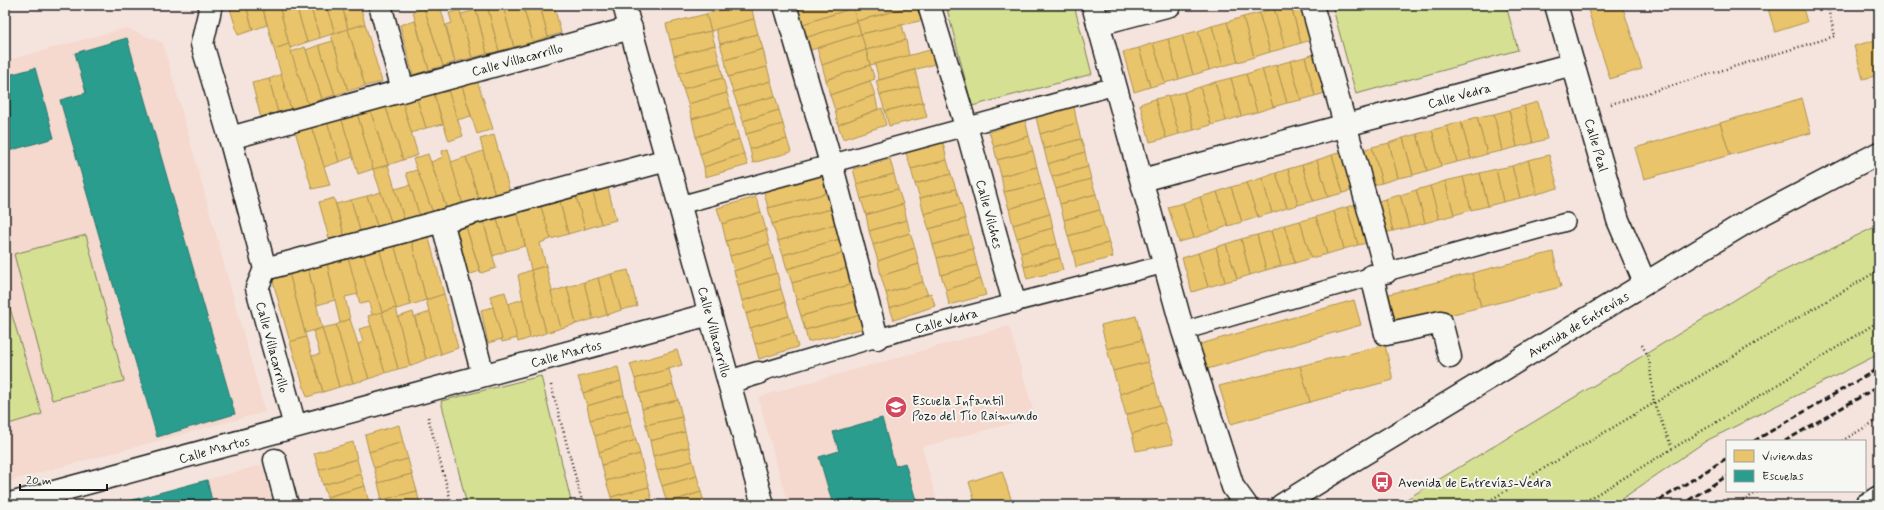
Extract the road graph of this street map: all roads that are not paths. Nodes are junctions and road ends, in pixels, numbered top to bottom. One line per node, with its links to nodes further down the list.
1 (211, 5): 16 (street)
2 (380, 5): 13 (street)
3 (624, 5): 10 (street, Calle Villacarrillo)
4 (785, 5): 19 (street)
5 (929, 5): 15 (street, Calle Vilches)
6 (1170, 5): 9 (street)
7 (1312, 5): 14 (street)
8 (1556, 5): 11 (street, Calle Peal)
9 (1095, 14): 12 (street)
10 (631, 28): 13 (street, Calle Villacarrillo); 18 (street, Calle Villacarrillo)
11 (1573, 64): 14 (street, Calle Vedra); 27 (street, Calle Peal)
12 (1115, 86): 15 (lane); 20 (street)
13 (403, 90): 16 (street, Calle Villacarrillo)
14 (1346, 125): 20 (street, Calle Vedra); 26 (street)
15 (966, 126): 19 (lane); 28 (street, Calle Vilches)
16 (230, 138): 25 (street)
17 (1879, 153): 27 (street, Avenida de Entrevías)
18 (667, 160): 21 (street, Calle Villacarrillo); 22 (street)
19 (831, 163): 21 (lane); 31 (street)
20 (1142, 180): 24 (street)
21 (680, 205): 29 (street, Calle Villacarrillo)
22 (442, 221): 25 (street); 34 (street)
23 (1566, 222): 26 (lane)
24 (1165, 264): 28 (lane, Calle Vedra); 30 (street)
25 (265, 269): 36 (street, Calle Villacarrillo)
26 (1379, 274): 30 (lane); 32 (street)
27 (1646, 283): 43 (street, Avenida de Entrevías)
28 (1014, 302): 31 (lane, Calle Vedra)
29 (710, 314): 34 (street, Calle Martos); 35 (street, Calle Villacarrillo)
30 (1183, 331): 42 (street)
31 (877, 338): 33 (lane, Calle Vedra)
32 (1450, 357)
33 (758, 373): 35 (street, Calle Vedra)
34 (483, 375): 36 (street, Calle Martos)
35 (729, 382): 41 (street, Calle Villacarrillo)
36 (295, 426): 39 (street, Calle Martos)
37 (275, 460): 40 (street)
38 (1879, 497): 44 (street)
39 (6, 505)
40 (287, 505)
41 (763, 505)
42 (1246, 505)
43 (1282, 505)
44 (1866, 505)

